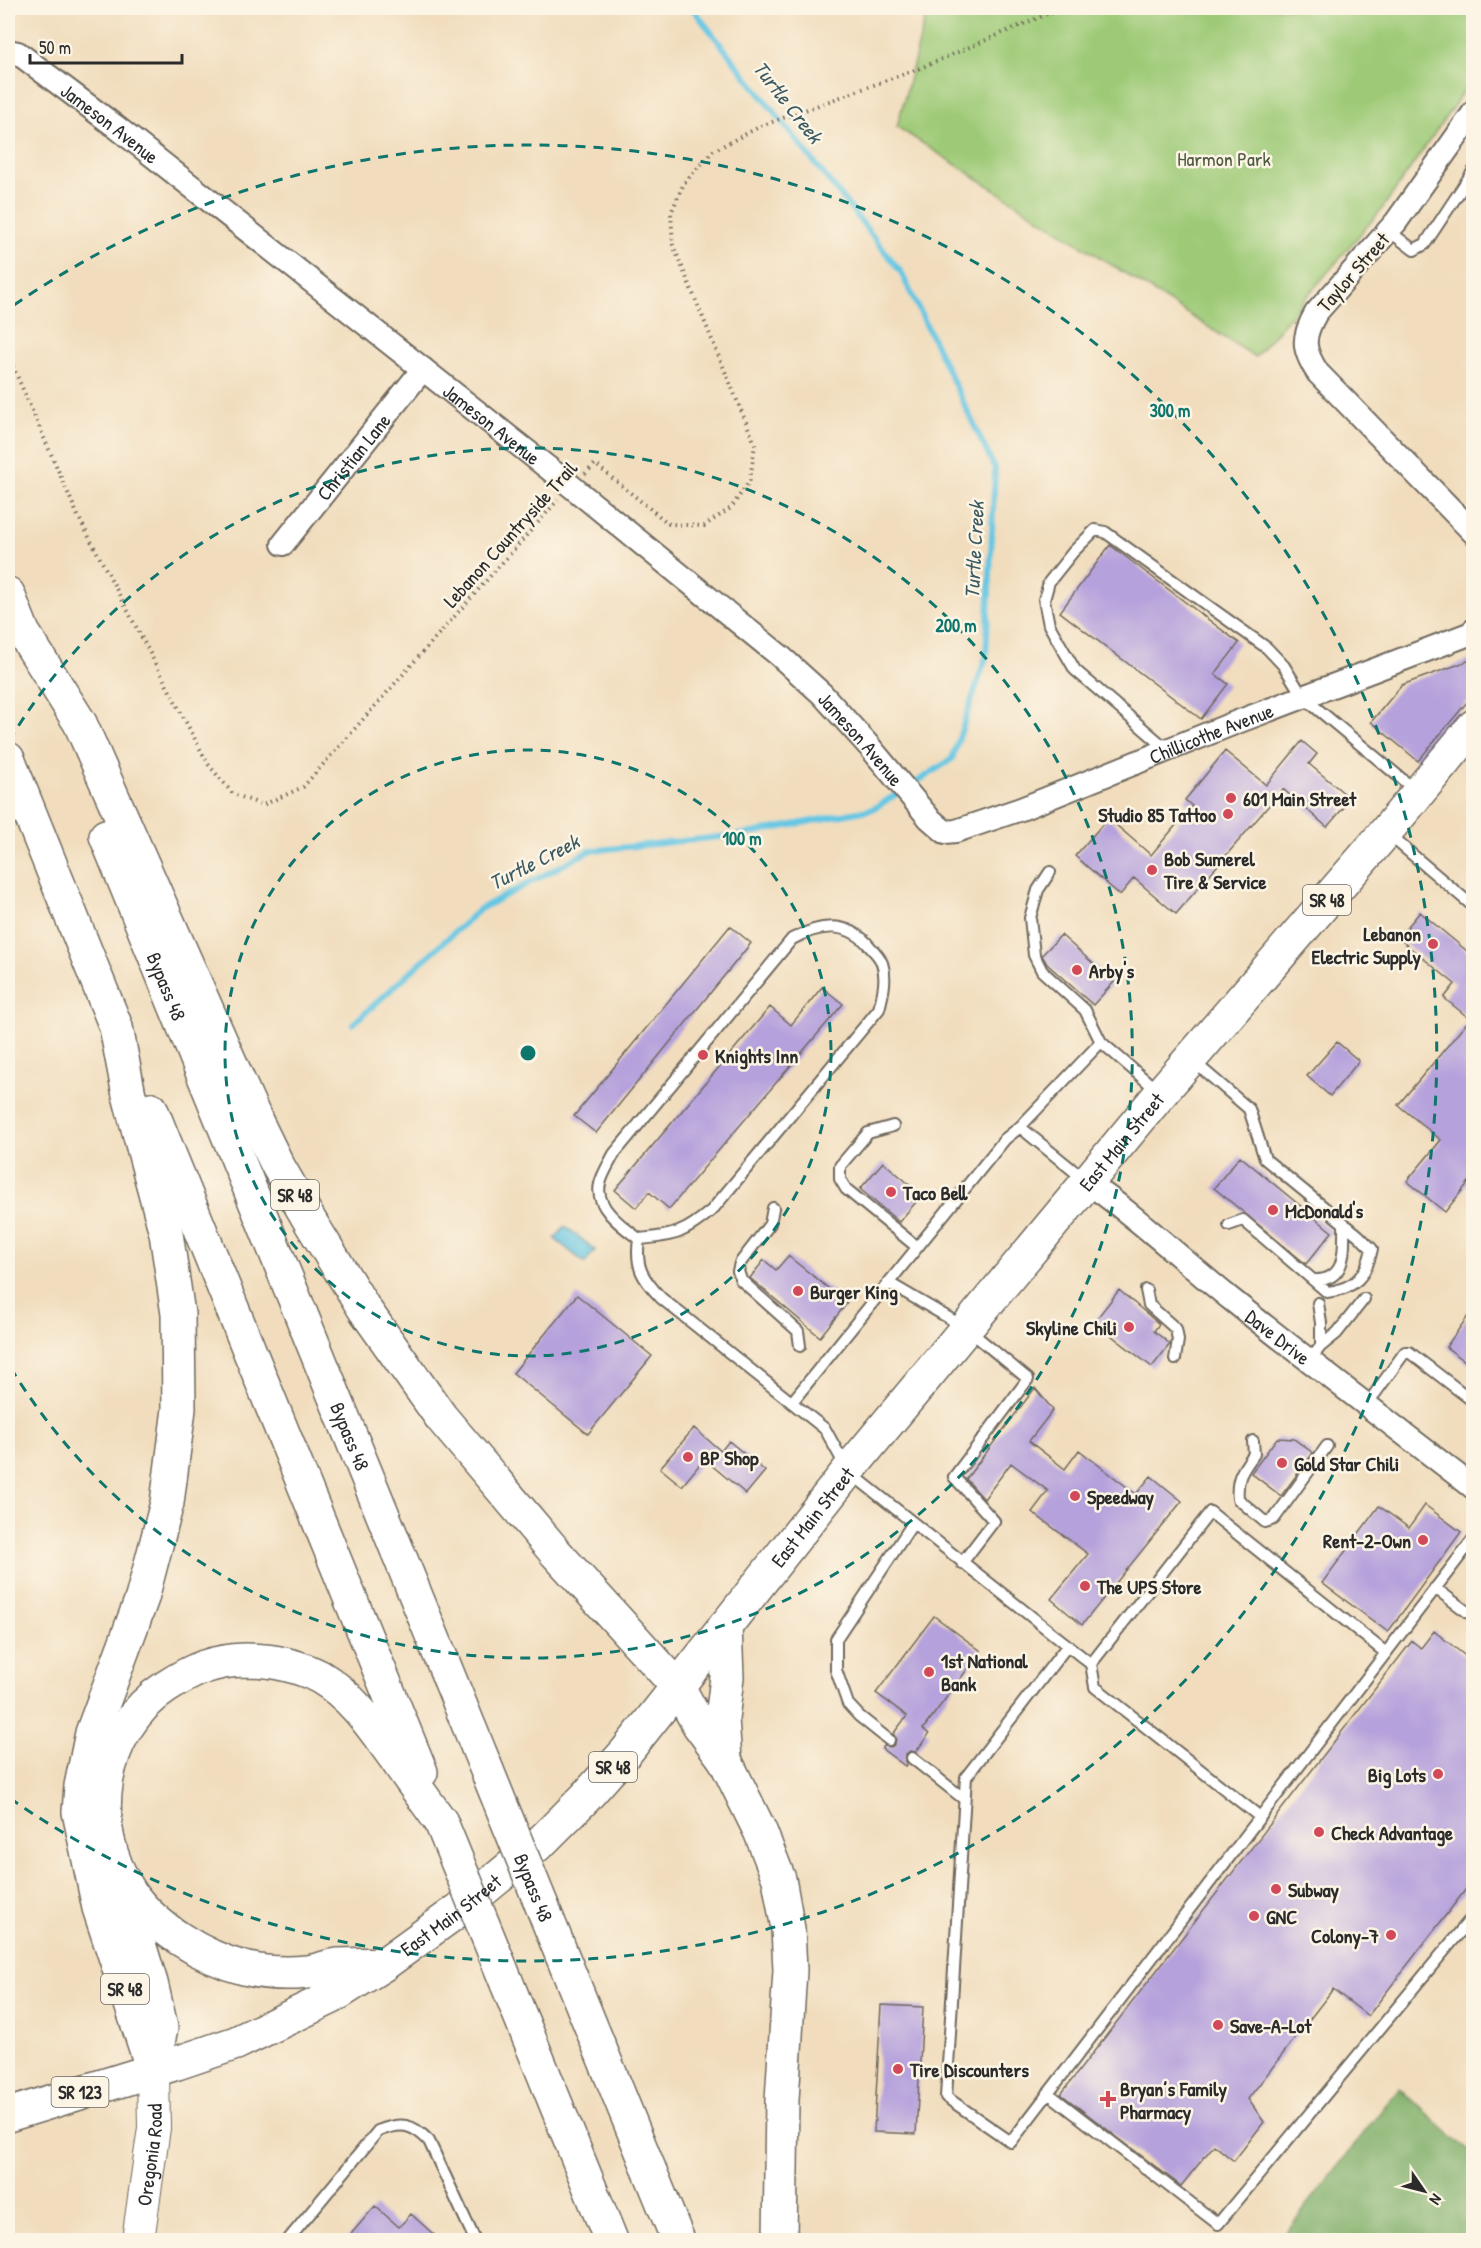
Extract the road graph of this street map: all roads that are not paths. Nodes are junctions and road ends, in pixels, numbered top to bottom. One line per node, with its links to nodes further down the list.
1 (8, 51): 5 (street, Jameson Avenue)
2 (1473, 112): 4 (street, Taylor Street)
3 (1473, 170): 4 (lane)
4 (1389, 231): 6 (street, Taylor Street)
5 (423, 369): 7 (street, Christian Lane); 17 (street, Jameson Avenue)
6 (1473, 533)
7 (283, 544)
8 (8, 594): 9 (main road, SR 48)
9 (15, 633): 57 (main road, SR 48); 74 (main road, Bypass 48, bridge)
10 (1472, 634): 11 (street, Chillicothe Avenue)
11 (1303, 697): 13 (street, Chillicothe Avenue); 13 (lane); 15 (lane)
12 (1473, 726): 15 (main road, East Main Street / SR 48)
13 (1169, 750): 17 (street, Chillicothe Avenue)
14 (8, 759): 20 (main road, SR 48)
15 (1418, 793): 16 (main road, East Main Street / SR 48)
16 (1386, 831): 19 (lane); 22 (main road, East Main Street / SR 48)
17 (945, 832)
18 (1050, 872): 21 (lane)
19 (1473, 907)
20 (116, 1027): 63 (main road); 67 (main road, SR 48)
21 (1101, 1042): 23 (lane); 25 (lane)
22 (1190, 1059): 23 (main road, East Main Street / SR 48); 28 (lane)
23 (1161, 1093): 26 (main road, East Main Street / SR 48)
24 (893, 1126): 31 (lane)
25 (1020, 1127): 26 (lane); 31 (lane)
26 (1087, 1182): 37 (main road, East Main Street / SR 48); 39 (street, Dave Drive)
27 (773, 1208): 38 (lane)
28 (1344, 1223): 32 (lane); 32 (lane)
29 (1229, 1225): 32 (lane)
30 (639, 1239): 30 (lane); 41 (lane)
31 (917, 1247): 33 (lane)
32 (1313, 1280)
33 (889, 1282): 37 (lane); 41 (lane)
34 (1146, 1290): 40 (lane)
35 (1364, 1299): 39 (lane)
36 (1318, 1303): 39 (lane)
37 (966, 1328): 46 (main road, East Main Street / SR 48); 50 (lane)
38 (800, 1347)
39 (1315, 1353): 43 (street, Dave Drive)
40 (1175, 1359)
41 (792, 1402): 46 (lane)
42 (1473, 1402): 43 (lane)
43 (1366, 1406): 47 (street, Dave Drive)
44 (1252, 1441): 45 (lane)
45 (1327, 1446)
46 (848, 1471): 48 (lane); 53 (main road, East Main Street / SR 48)
47 (1473, 1488)
48 (913, 1523): 50 (lane); 58 (lane)
49 (1473, 1538): 51 (lane)
50 (962, 1563): 54 (lane)
51 (1435, 1587): 52 (lane); 55 (lane)
52 (1473, 1617)
53 (726, 1626): 57 (main road, East Main Street / SR 48); 60 (main road)
54 (1067, 1646): 56 (lane); 61 (lane)
55 (1386, 1653): 56 (lane); 62 (lane)
56 (1091, 1664): 62 (lane)
57 (678, 1687): 60 (main road); 66 (main road, East Main Street / SR 48)
58 (889, 1740)
59 (912, 1758): 61 (lane)
60 (725, 1760): 75 (main road)
61 (964, 1799): 68 (lane)
62 (1260, 1817): 68 (lane)
63 (441, 1821): 64 (main road); 73 (main road, bridge)
64 (113, 1857): 66 (main road); 67 (main road)
65 (1473, 1915): 68 (lane)
66 (384, 1964): 67 (main road, East Main Street / SR 48)
67 (153, 2070): 69 (main road, East Main Street / SR 123); 70 (street, Oregonia Road)
68 (1048, 2093)
69 (8, 2115)
70 (138, 2241)
71 (288, 2241): 72 (lane)
72 (475, 2241)
73 (611, 2241)
74 (678, 2241)
75 (780, 2241)

